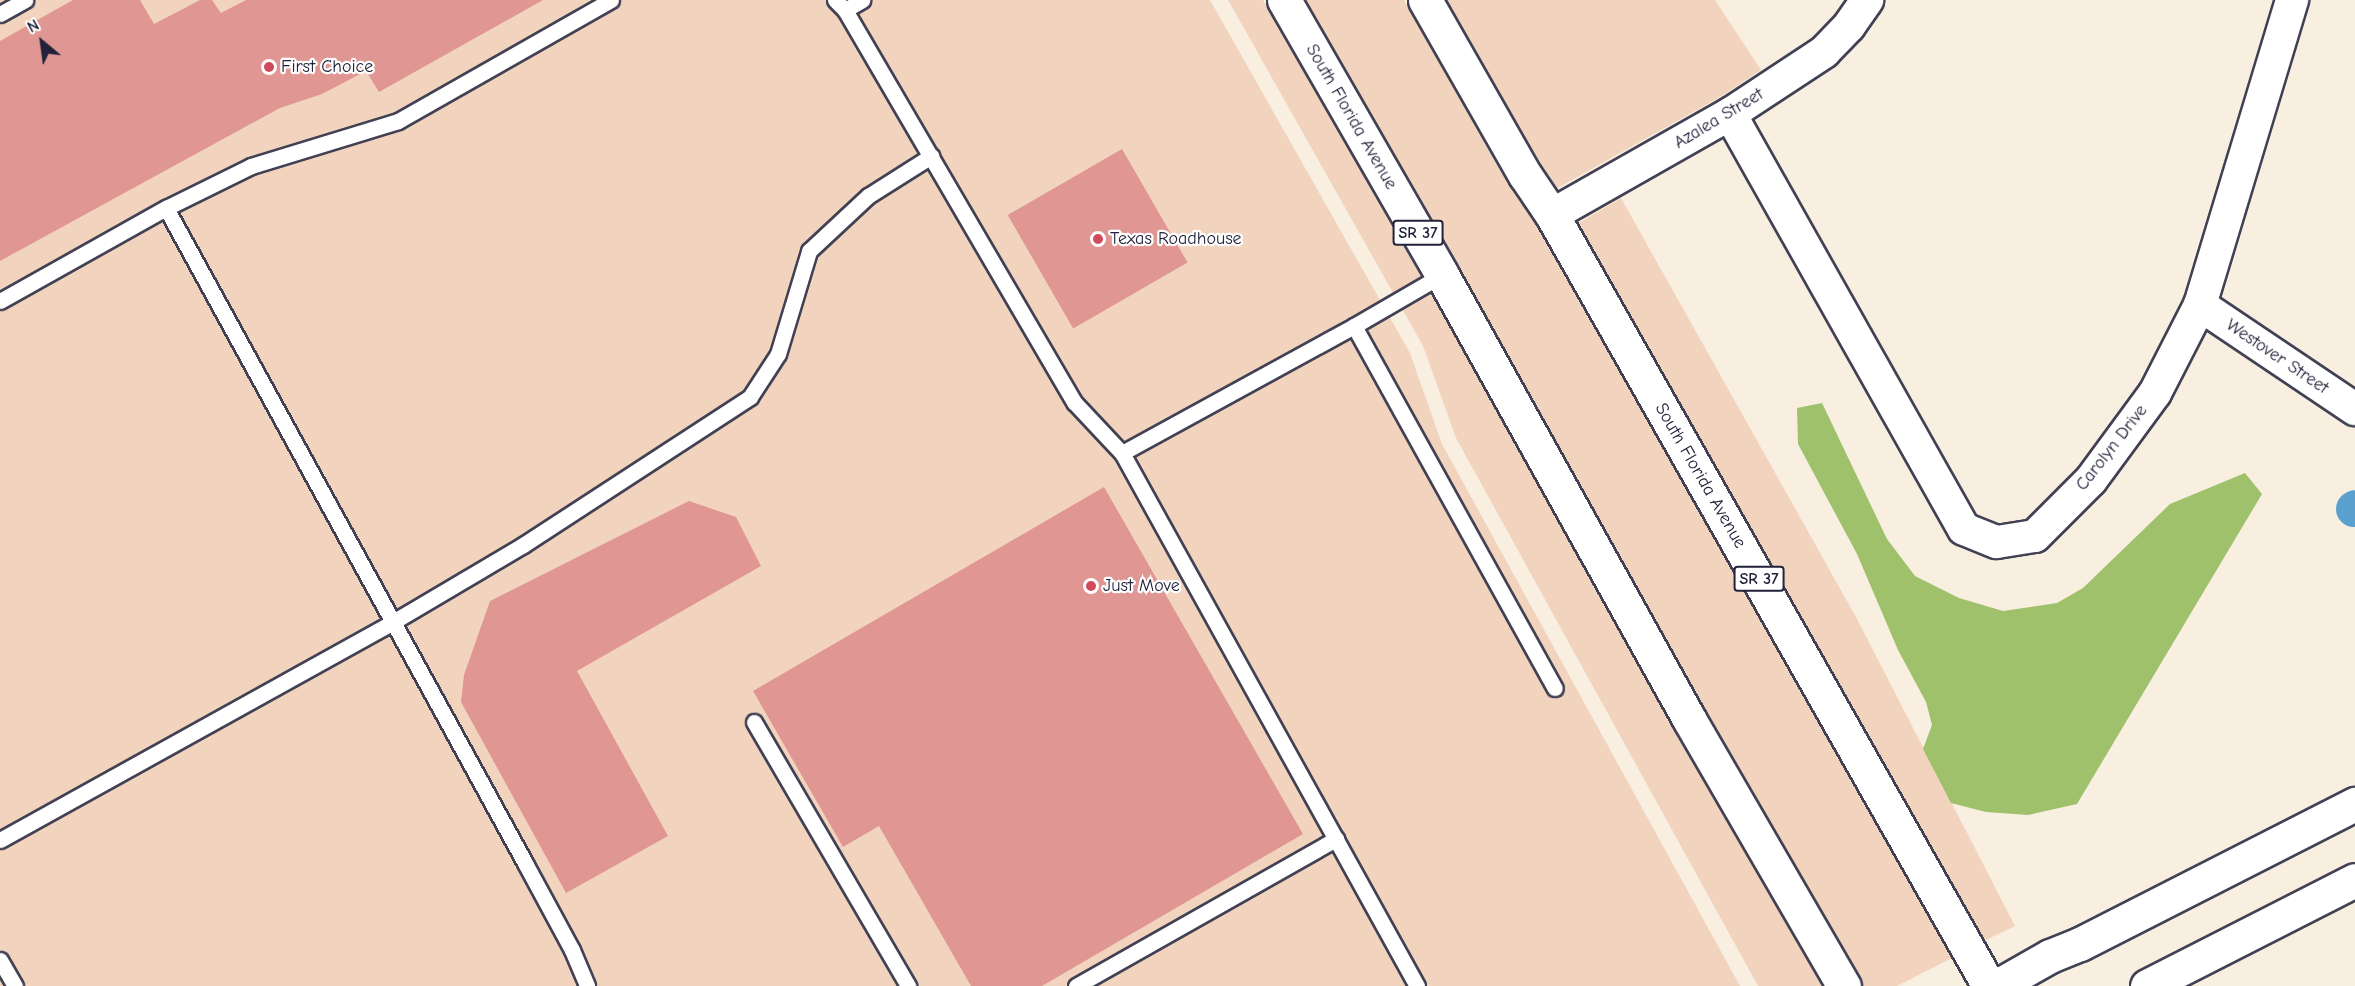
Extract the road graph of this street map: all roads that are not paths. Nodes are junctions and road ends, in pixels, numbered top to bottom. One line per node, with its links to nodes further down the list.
1 (25, 0): 9 (lane)
2 (611, 0): 12 (lane)
3 (862, 0): 8 (lane)
4 (1284, 0): 14 (main road, South Florida Avenue / SR 37)
5 (1425, 0): 13 (main road, South Florida Avenue / SR 37)
6 (1867, 0): 10 (street, Azalea Street)
7 (2292, 0): 16 (street, Carolyn Drive)
8 (840, 5): 11 (lane)
9 (0, 14)
10 (1730, 114): 13 (street, Azalea Street); 16 (street, Carolyn Drive)
11 (931, 156): 19 (lane); 20 (lane)
12 (166, 208): 15 (lane); 20 (lane)
13 (1552, 214): 34 (main road, South Florida Avenue / SR 37)
14 (1442, 275): 17 (lane); 33 (main road, South Florida Avenue / SR 37)
15 (0, 301)
16 (2200, 305): 18 (street, Westover Street)
17 (1354, 326): 19 (lane); 21 (lane)
18 (2355, 409)
19 (1122, 453): 24 (lane)
20 (393, 622): 25 (lane); 29 (lane)
21 (1555, 688)
22 (754, 722): 30 (lane)
23 (2355, 804): 35 (main road)
24 (1336, 839): 31 (lane); 32 (lane)
25 (0, 840)
26 (2355, 880): 36 (main road)
27 (0, 960): 28 (lane)
28 (15, 986)
29 (587, 986)
30 (908, 986)
31 (1076, 986)
32 (1417, 986)
33 (1844, 986)
34 (1989, 986)
35 (1996, 986)
36 (2147, 986)

